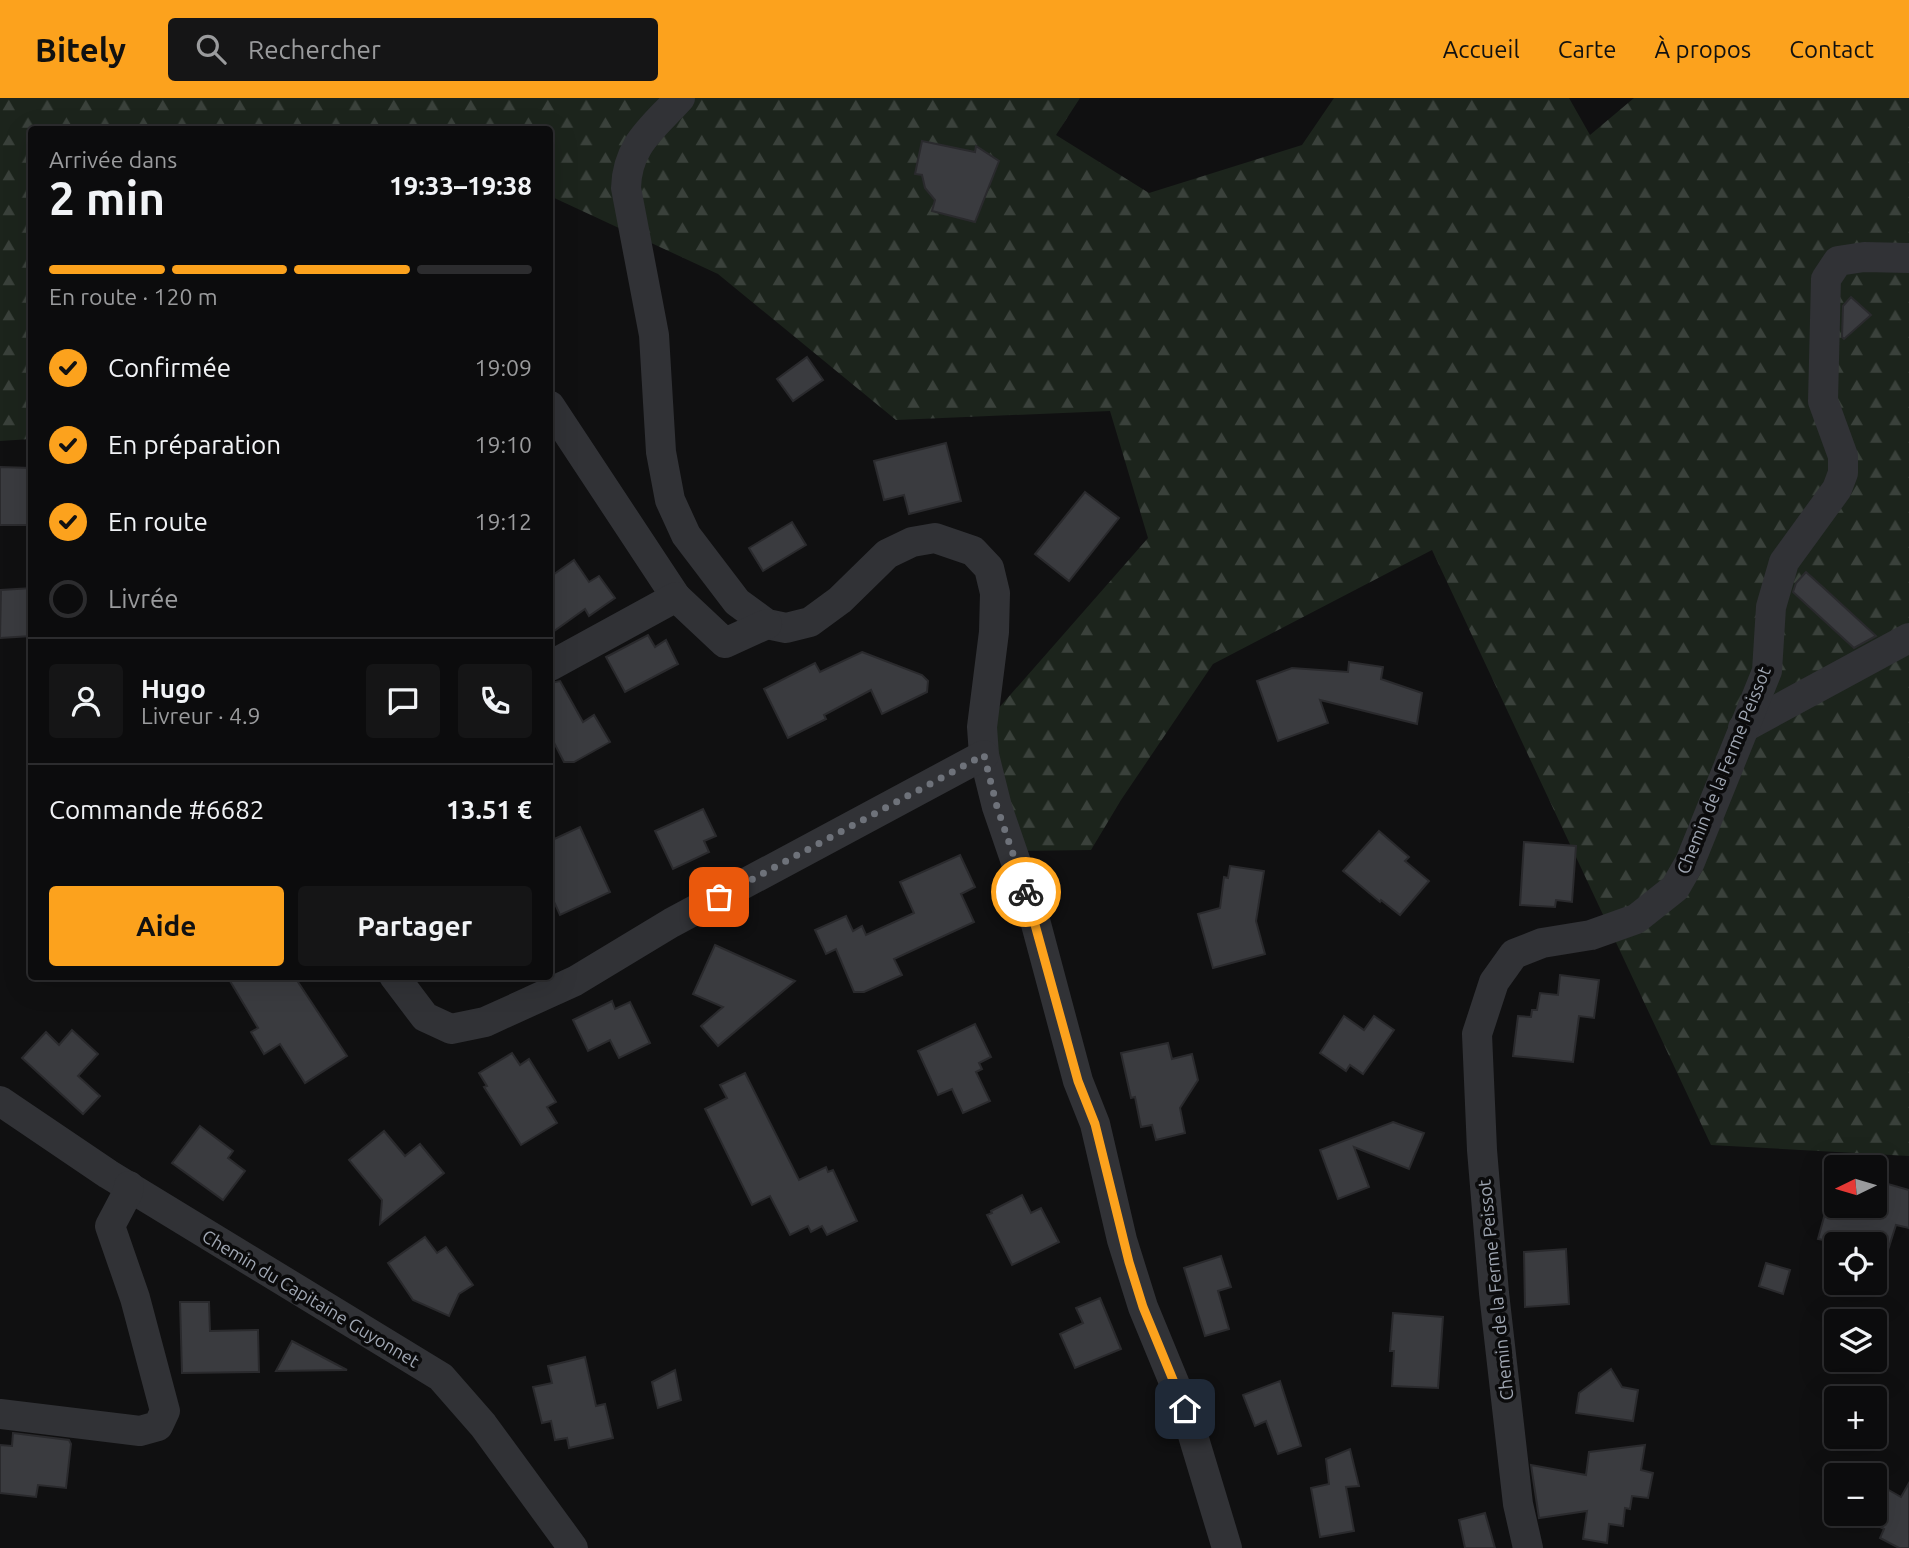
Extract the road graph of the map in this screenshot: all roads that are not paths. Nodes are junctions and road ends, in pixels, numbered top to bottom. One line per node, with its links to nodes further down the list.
1 (680, 98): 5 (street)
2 (1909, 258): 8 (street, Chemin de la Ferme Peissot)
3 (553, 411): 4 (street)
4 (676, 597): 5 (street); 7 (street)
5 (767, 624): 9 (street)
6 (1909, 638): 8 (street)
7 (553, 664)
8 (1743, 728): 16 (street, Chemin de la Ferme Peissot)
9 (984, 755): 10 (street); 15 (street)
10 (397, 980)
11 (0, 1101): 12 (street, Chemin du Capitaine Guyonnet)
12 (129, 1186): 13 (street); 14 (street, Chemin du Capitaine Guyonnet)
13 (0, 1414)
14 (573, 1548)
15 (1227, 1548)
16 (1528, 1548)

